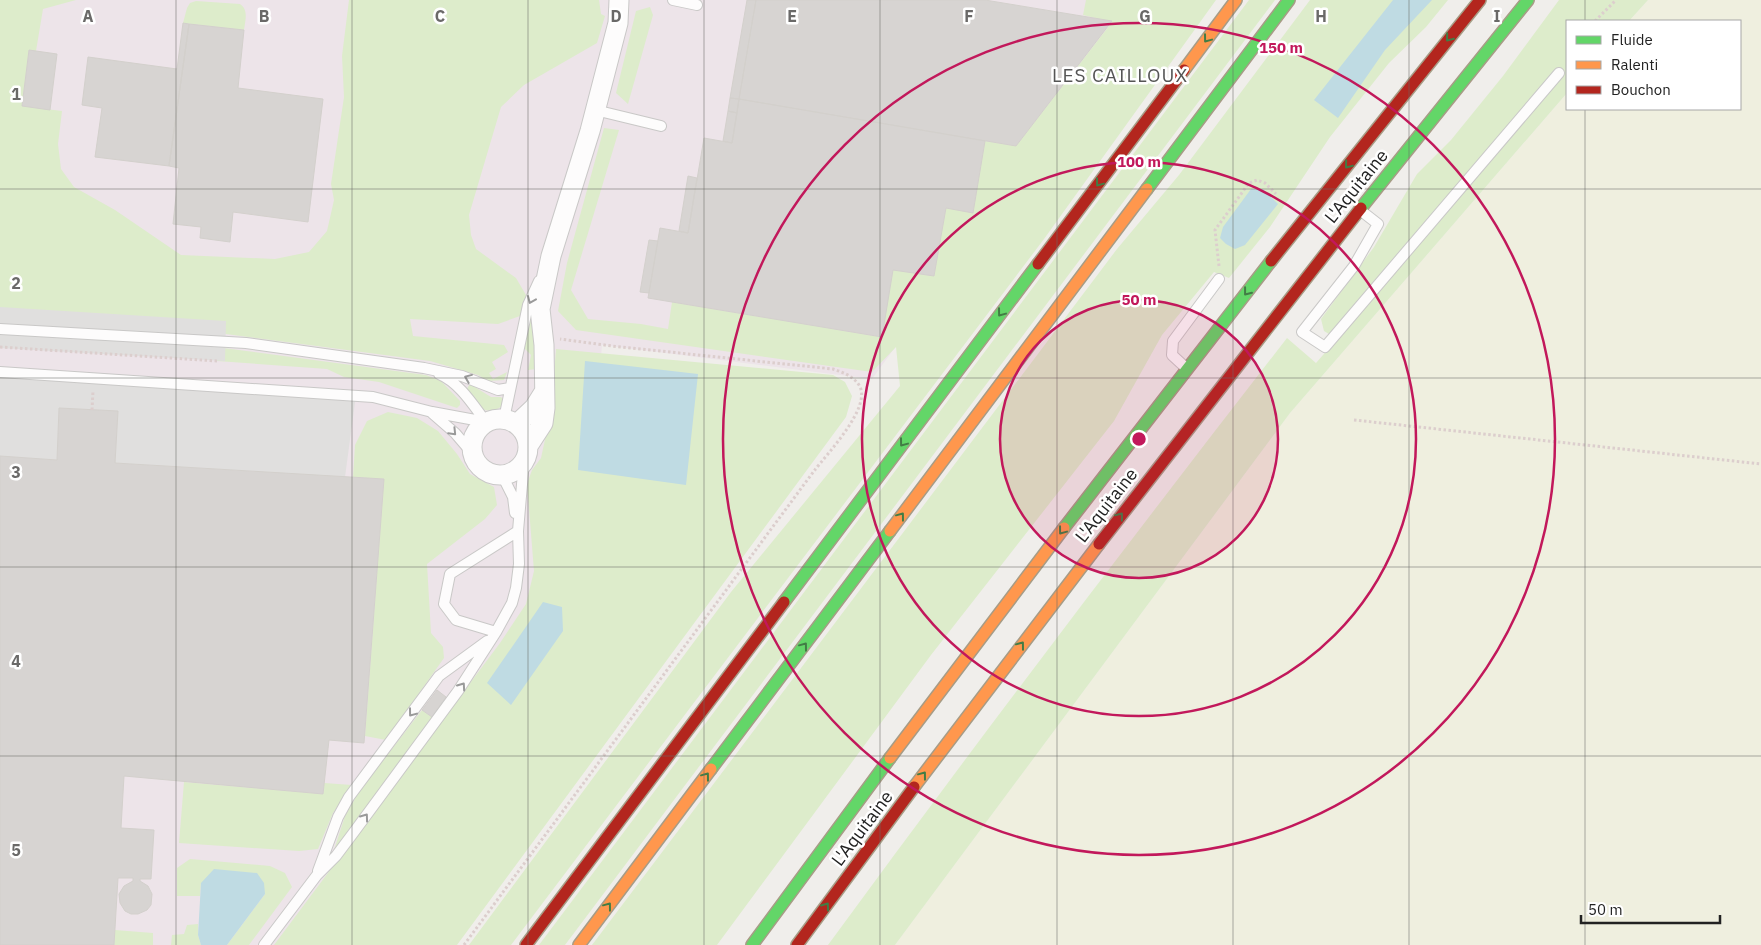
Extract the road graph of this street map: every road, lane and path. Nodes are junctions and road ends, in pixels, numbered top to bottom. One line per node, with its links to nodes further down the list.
1 (620, 0): 11 (street)
2 (673, 0): 8 (lane)
3 (1236, 0): 40 (main road, one-way to 40)
4 (1289, 0): 41 (main road, one-way to 4)
5 (1480, 0): 22 (main road, L'Aquitaine, one-way to 22)
6 (1528, 0): 14 (main road, L'Aquitaine)
7 (1616, 0): 9 (path)
8 (697, 5)
9 (1596, 20)
10 (1559, 73): 14 (lane)
11 (595, 110): 12 (lane); 15 (street)
12 (661, 126)
13 (1276, 194): 16 (path)
14 (1359, 210): 43 (main road, L'Aquitaine, one-way to 14)
15 (552, 256): 18 (street); 24 (lane, one-way to 24)
16 (1219, 279): 22 (lane)
17 (0, 329): 21 (lane)
18 (543, 337): 26 (street); 39 (path)
19 (0, 347): 20 (path)
20 (217, 360)
21 (424, 368): 24 (lane, one-way to 21); 30 (lane)
22 (1187, 369): 42 (main road, L'Aquitaine, one-way to 42)
23 (0, 372): 28 (lane)
24 (510, 388): 30 (lane)
25 (93, 391): 27 (path)
26 (544, 392): 30 (street); 32 (street)
27 (92, 410)
28 (432, 412): 30 (lane); 31 (lane, one-way to 31)
29 (1354, 420): 33 (path)
30 (502, 422): 31 (street); 32 (street)
31 (473, 454): 34 (street)
32 (526, 454): 34 (street); 35 (lane)
33 (1761, 464)
34 (502, 475): 35 (lane)
35 (518, 531): 36 (lane); 36 (lane)
36 (496, 632): 37 (lane, one-way to 36); 37 (lane, one-way to 37)
37 (317, 875): 38 (lane)
38 (264, 945)
39 (464, 945)
40 (526, 945)
41 (579, 945)
42 (752, 945)
43 (798, 945)

